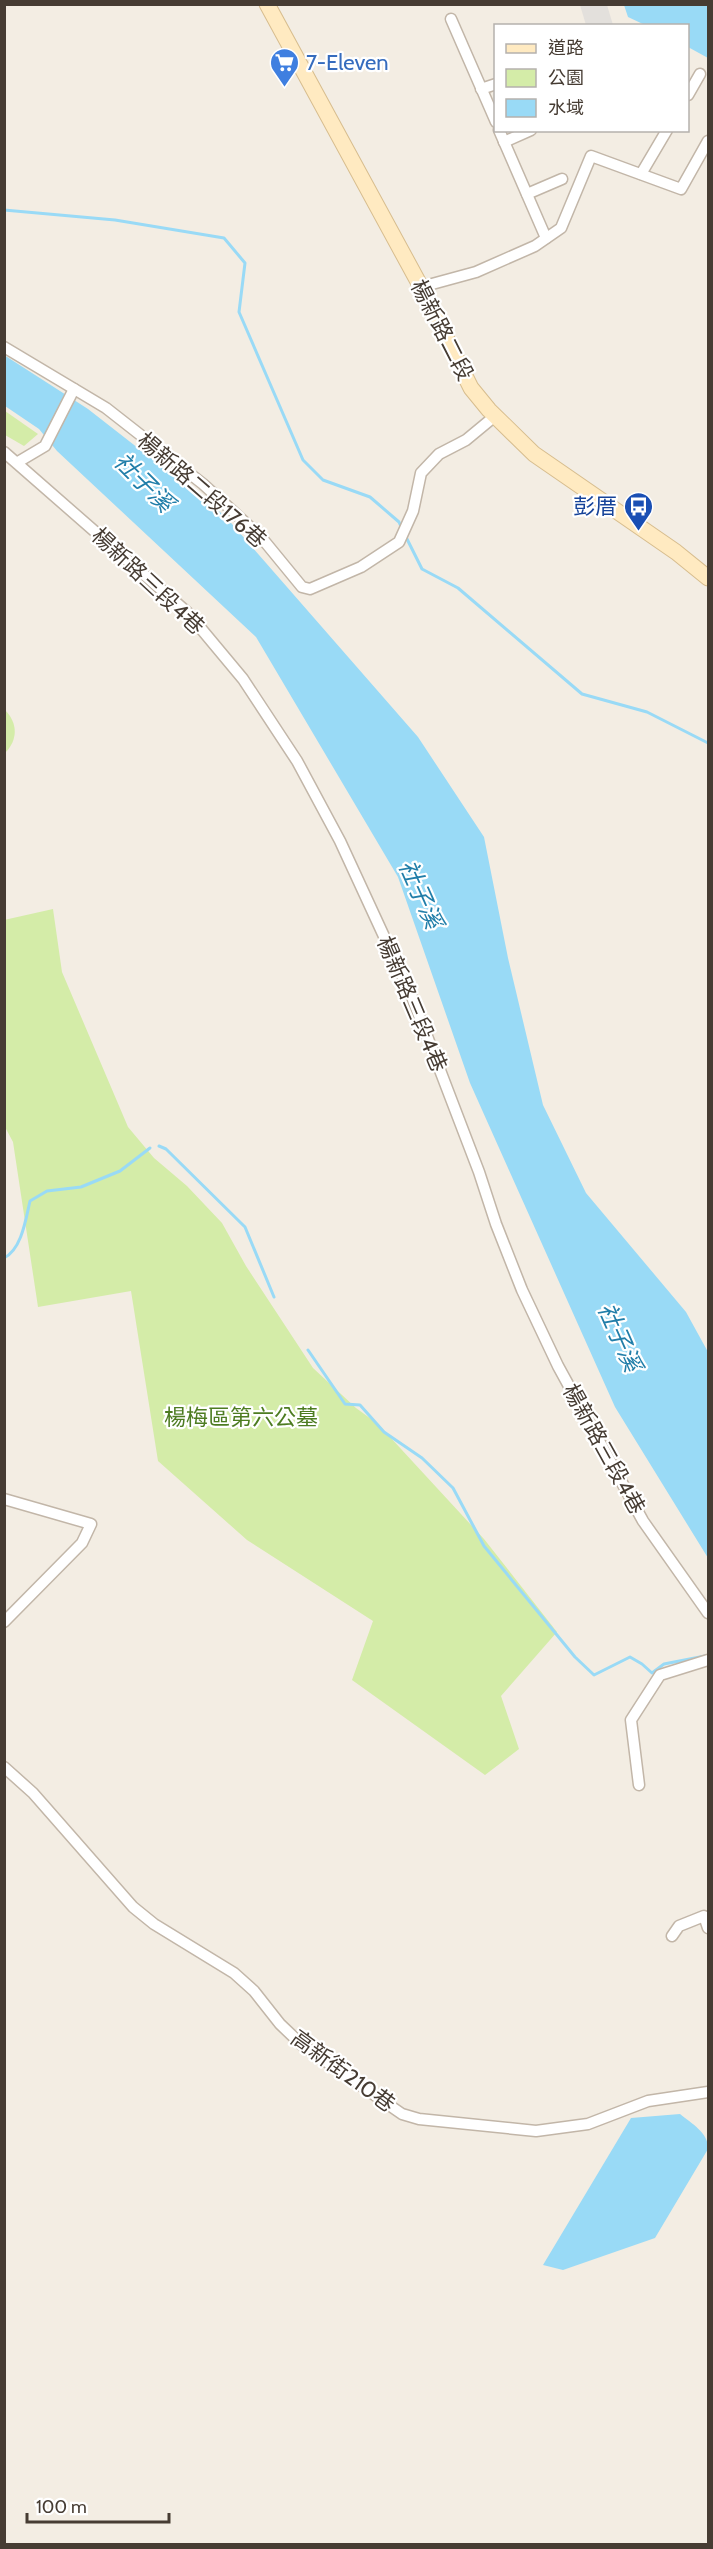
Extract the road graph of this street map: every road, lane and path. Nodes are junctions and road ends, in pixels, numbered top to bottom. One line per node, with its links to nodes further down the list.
1 (267, 4): 17 (main road, 楊新路二段)
2 (451, 19): 5 (street)
3 (700, 74): 6 (street)
4 (494, 84): 5 (street)
5 (481, 88): 7 (street)
6 (689, 92)
7 (494, 120)
8 (500, 132): 12 (street)
9 (526, 132): 12 (street)
10 (666, 132): 13 (street)
11 (708, 141): 13 (street)
12 (504, 142): 15 (street)
13 (641, 174): 16 (street)
14 (562, 179): 15 (street)
15 (527, 194): 16 (street)
16 (546, 238): 17 (street)
17 (421, 287): 20 (main road, 楊新路二段)
18 (4, 347): 19 (street)
19 (73, 391): 20 (street, 楊新路二段176巷); 22 (street)
20 (495, 416): 23 (main road, 楊新路二段)
21 (4, 452): 22 (street, 楊新路三段4巷)
22 (18, 462): 25 (street, 楊新路三段4巷)
23 (708, 576)
24 (4, 1499): 26 (street)
25 (708, 1613)
26 (4, 1622)
27 (708, 1660): 29 (street)
28 (4, 1767): 32 (street, 高新街210巷)
29 (639, 1785)
30 (708, 1928): 31 (street)
31 (672, 1936)
32 (708, 2092)

